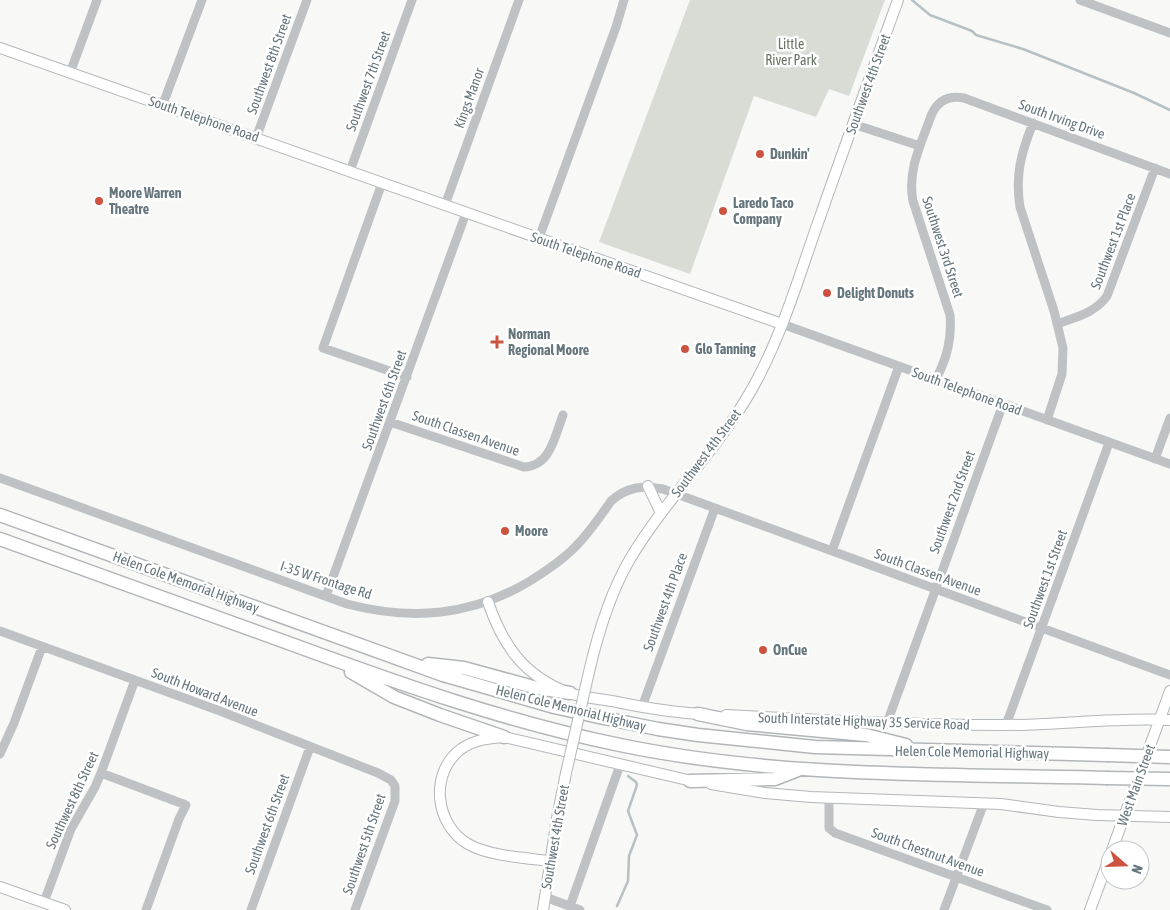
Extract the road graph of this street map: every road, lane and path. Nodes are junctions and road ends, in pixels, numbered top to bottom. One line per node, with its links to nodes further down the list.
1 (97, 0): 11 (street)
2 (202, 0): 13 (street)
3 (307, 0): 16 (street, Southwest 8th Street)
4 (412, 0): 19 (street, Southwest 7th Street)
5 (519, 0): 22 (street, Kings Manor)
6 (624, 0): 24 (street)
7 (898, 0): 14 (main road, Southwest 4th Street)
8 (1080, 0): 9 (street)
9 (1170, 33)
10 (0, 48): 11 (main road, South Telephone Road)
11 (70, 73): 13 (main road, South Telephone Road)
12 (944, 100): 15 (street, South Irving Drive); 17 (street, Southwest 3rd Street)
13 (163, 104): 16 (main road, South Telephone Road)
14 (853, 124): 17 (street); 25 (main road, Southwest 4th Street)
15 (1034, 124): 18 (street, South Irving Drive); 26 (street)
16 (256, 138): 19 (main road, South Telephone Road)
17 (920, 146): 29 (street, Southwest 3rd Street)
18 (1155, 168): 20 (street, South Irving Drive); 26 (street, Southwest 1st Place)
19 (350, 171): 21 (main road, South Telephone Road)
20 (1170, 174)
21 (382, 183): 22 (main road, South Telephone Road); 28 (street)
22 (444, 205): 23 (main road, South Telephone Road)
23 (466, 213): 24 (main road, South Telephone Road); 28 (street, Southwest 6th Street)
24 (539, 238): 25 (main road, South Telephone Road)
25 (782, 324): 27 (street, South Telephone Road); 40 (main road, Southwest 4th Street)
26 (1057, 324): 33 (street)
27 (899, 366): 29 (street, South Telephone Road); 45 (street)
28 (407, 377): 34 (street, Southwest 6th Street)
29 (936, 379): 30 (street, South Telephone Road)
30 (1003, 404): 33 (street, South Telephone Road); 46 (street, Southwest 2nd Street)
31 (563, 415): 34 (street, South Classen Avenue)
32 (1170, 418): 36 (street)
33 (1047, 420): 35 (street, South Telephone Road)
34 (390, 422): 47 (street, Southwest 6th Street)
35 (1109, 443): 36 (street, South Telephone Road); 49 (street, Southwest 1st Street)
36 (1155, 459): 37 (street, South Telephone Road)
37 (1170, 464)
38 (0, 478): 47 (street, I-35 W Frontage Rd)
39 (648, 486): 40 (street, I-35 W Frontage Rd); 42 (main road); 48 (street, I-35 W Frontage Rd)
40 (676, 493): 41 (street, South Classen Avenue); 42 (main road, Southwest 4th Street)
41 (715, 508): 45 (street, South Classen Avenue); 58 (street, Southwest 4th Place)
42 (661, 513): 79 (main road, Southwest 4th Street, bridge)
43 (0, 515): 53 (highway, Helen Cole Memorial Highway)
44 (0, 538): 52 (highway, Helen Cole Memorial Highway)
45 (832, 551): 46 (street, South Classen Avenue)
46 (935, 589): 49 (street, South Classen Avenue); 61 (street, Southwest 2nd Street)
47 (326, 596): 48 (street, I-35 W Frontage Rd)
48 (488, 602): 57 (main road, South Interstate Highway 35 Service Road)
49 (1042, 628): 54 (street, South Classen Avenue); 62 (street, Southwest 1st Street)
50 (0, 631): 51 (street, South Howard Avenue)
51 (42, 647): 55 (street, South Howard Avenue); 66 (street)
52 (320, 655): 63 (highway); 69 (highway, Helen Cole Memorial Highway)
53 (407, 662): 57 (highway); 65 (highway, Helen Cole Memorial Highway)
54 (1170, 676)
55 (135, 680): 64 (street, South Howard Avenue); 70 (street, Southwest 8th Street)
56 (1170, 691): 60 (main road, West Main Street)
57 (570, 693): 58 (main road, South Interstate Highway 35 Service Road)
58 (642, 707): 59 (main road, South Interstate Highway 35 Service Road)
59 (698, 714): 61 (main road, South Interstate Highway 35 Service Road); 65 (highway)
60 (1165, 720): 62 (main road, South Interstate Highway 35 Service Road); 76 (main road, West Main Street)
61 (887, 722): 62 (main road, South Interstate Highway 35 Service Road)
62 (1006, 725)
63 (504, 737): 68 (main road); 79 (main road)
64 (310, 747): 73 (street, South Howard Avenue); 88 (street, Southwest 6th Street)
65 (930, 751): 67 (highway, Helen Cole Memorial Highway, bridge)
66 (0, 754)
67 (1170, 757)
68 (620, 765): 72 (main road); 85 (street)
69 (801, 768): 71 (highway, Helen Cole Memorial Highway, bridge); 72 (highway)
70 (101, 773): 84 (street, Southwest 8th Street); 87 (street)
71 (1170, 779)
72 (690, 781): 74 (main road)
73 (396, 786): 89 (street, Southwest 5th Street)
74 (829, 798): 75 (main road); 80 (street, South Chestnut Avenue)
75 (984, 803): 76 (main road); 80 (street)
76 (1124, 816): 77 (main road); 78 (main road, West Main Street)
77 (1170, 816)
78 (1116, 840)
79 (550, 861): 83 (main road, Southwest 4th Street)
80 (956, 878): 92 (street); 93 (street, South Chestnut Avenue)
81 (1100, 883): 94 (main road)
82 (0, 887): 84 (main road)
83 (545, 897): 85 (street); 90 (main road, Southwest 4th Street)
84 (44, 902): 86 (main road)
85 (570, 906): 91 (street)
86 (65, 910)
87 (146, 910)
88 (251, 910)
89 (356, 910)
90 (543, 910)
91 (580, 910)
92 (944, 910)
93 (1048, 910)
94 (1090, 910)

